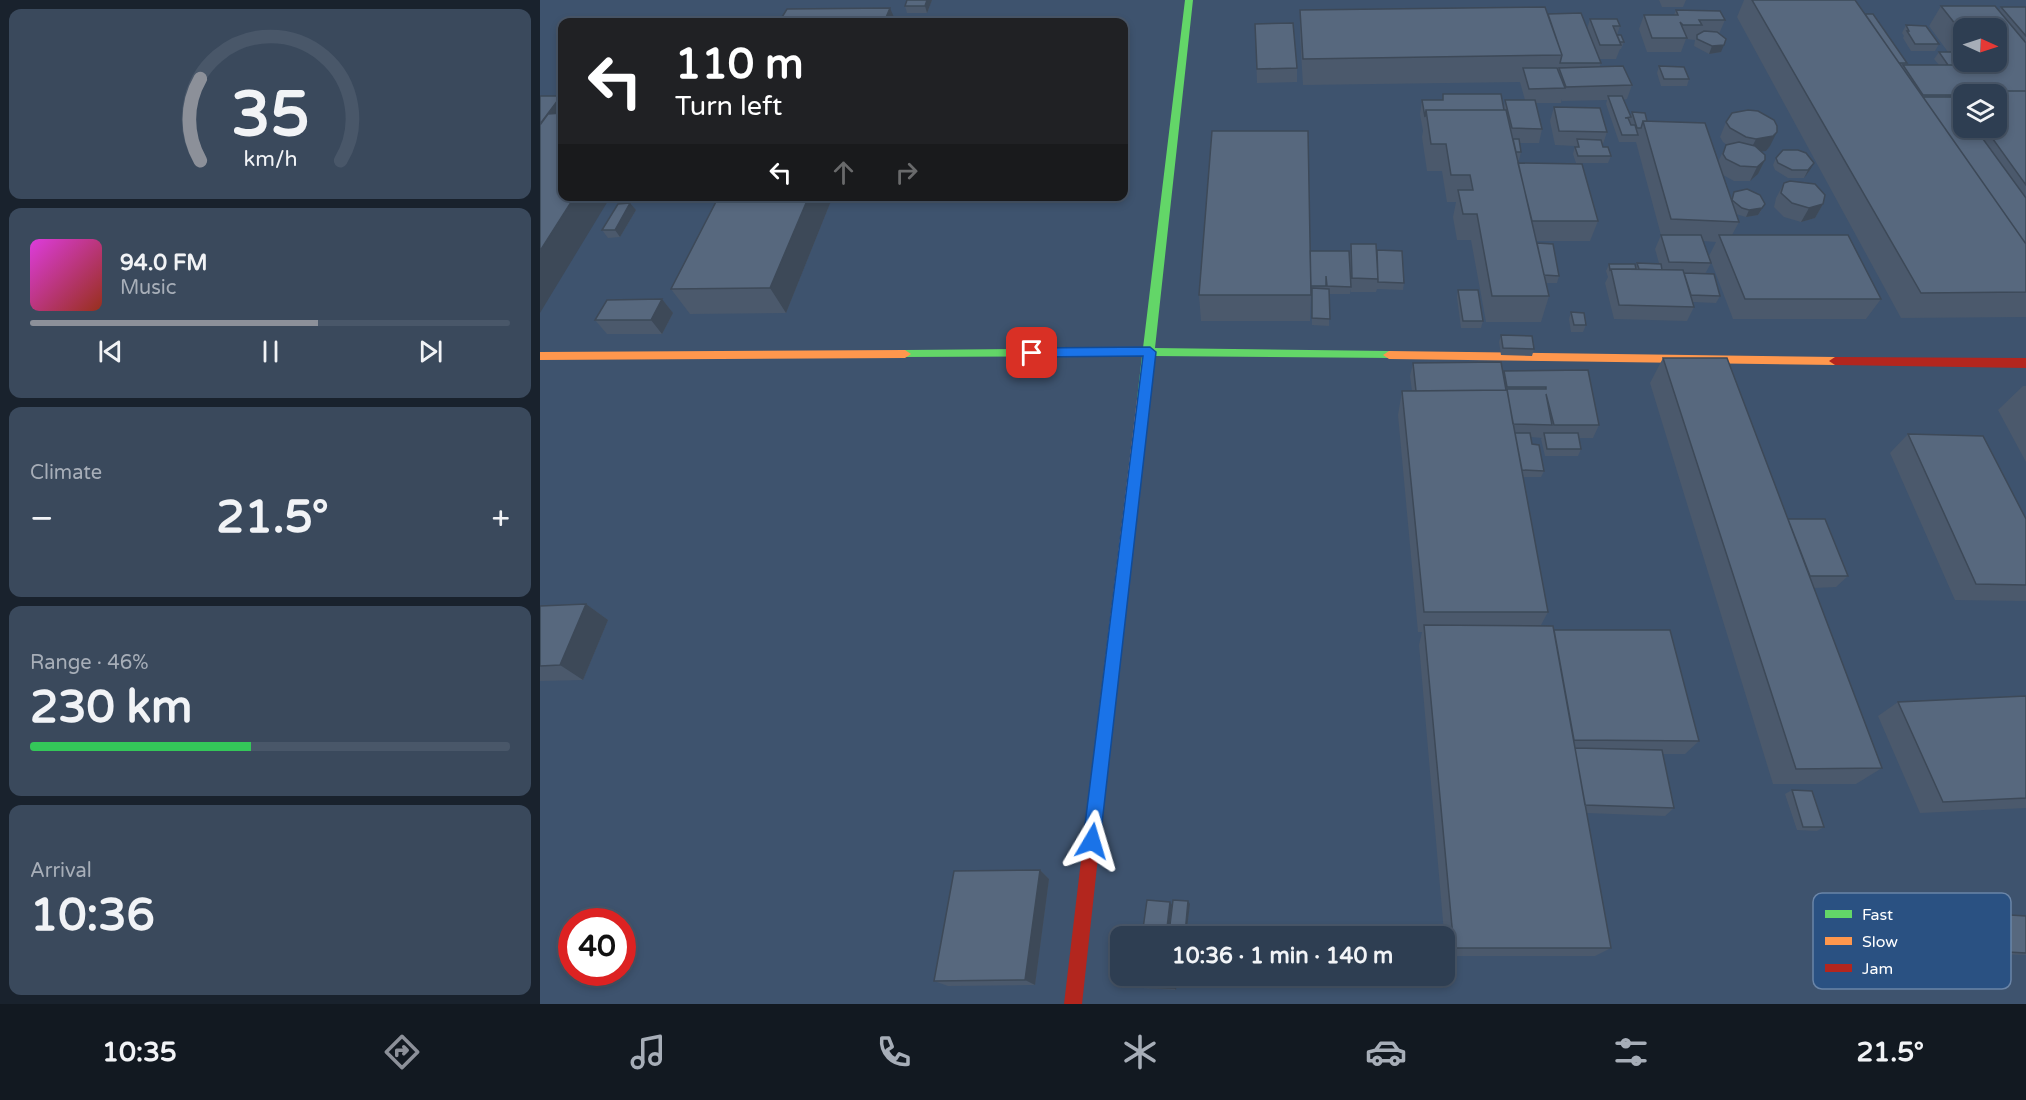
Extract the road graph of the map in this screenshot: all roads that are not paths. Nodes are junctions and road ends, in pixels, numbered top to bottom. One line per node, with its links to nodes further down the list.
1 (1190, 0): 2 (street)
2 (1150, 352): 3 (street); 4 (street); 5 (street)
3 (540, 356)
4 (2026, 363)
5 (1072, 1004)

